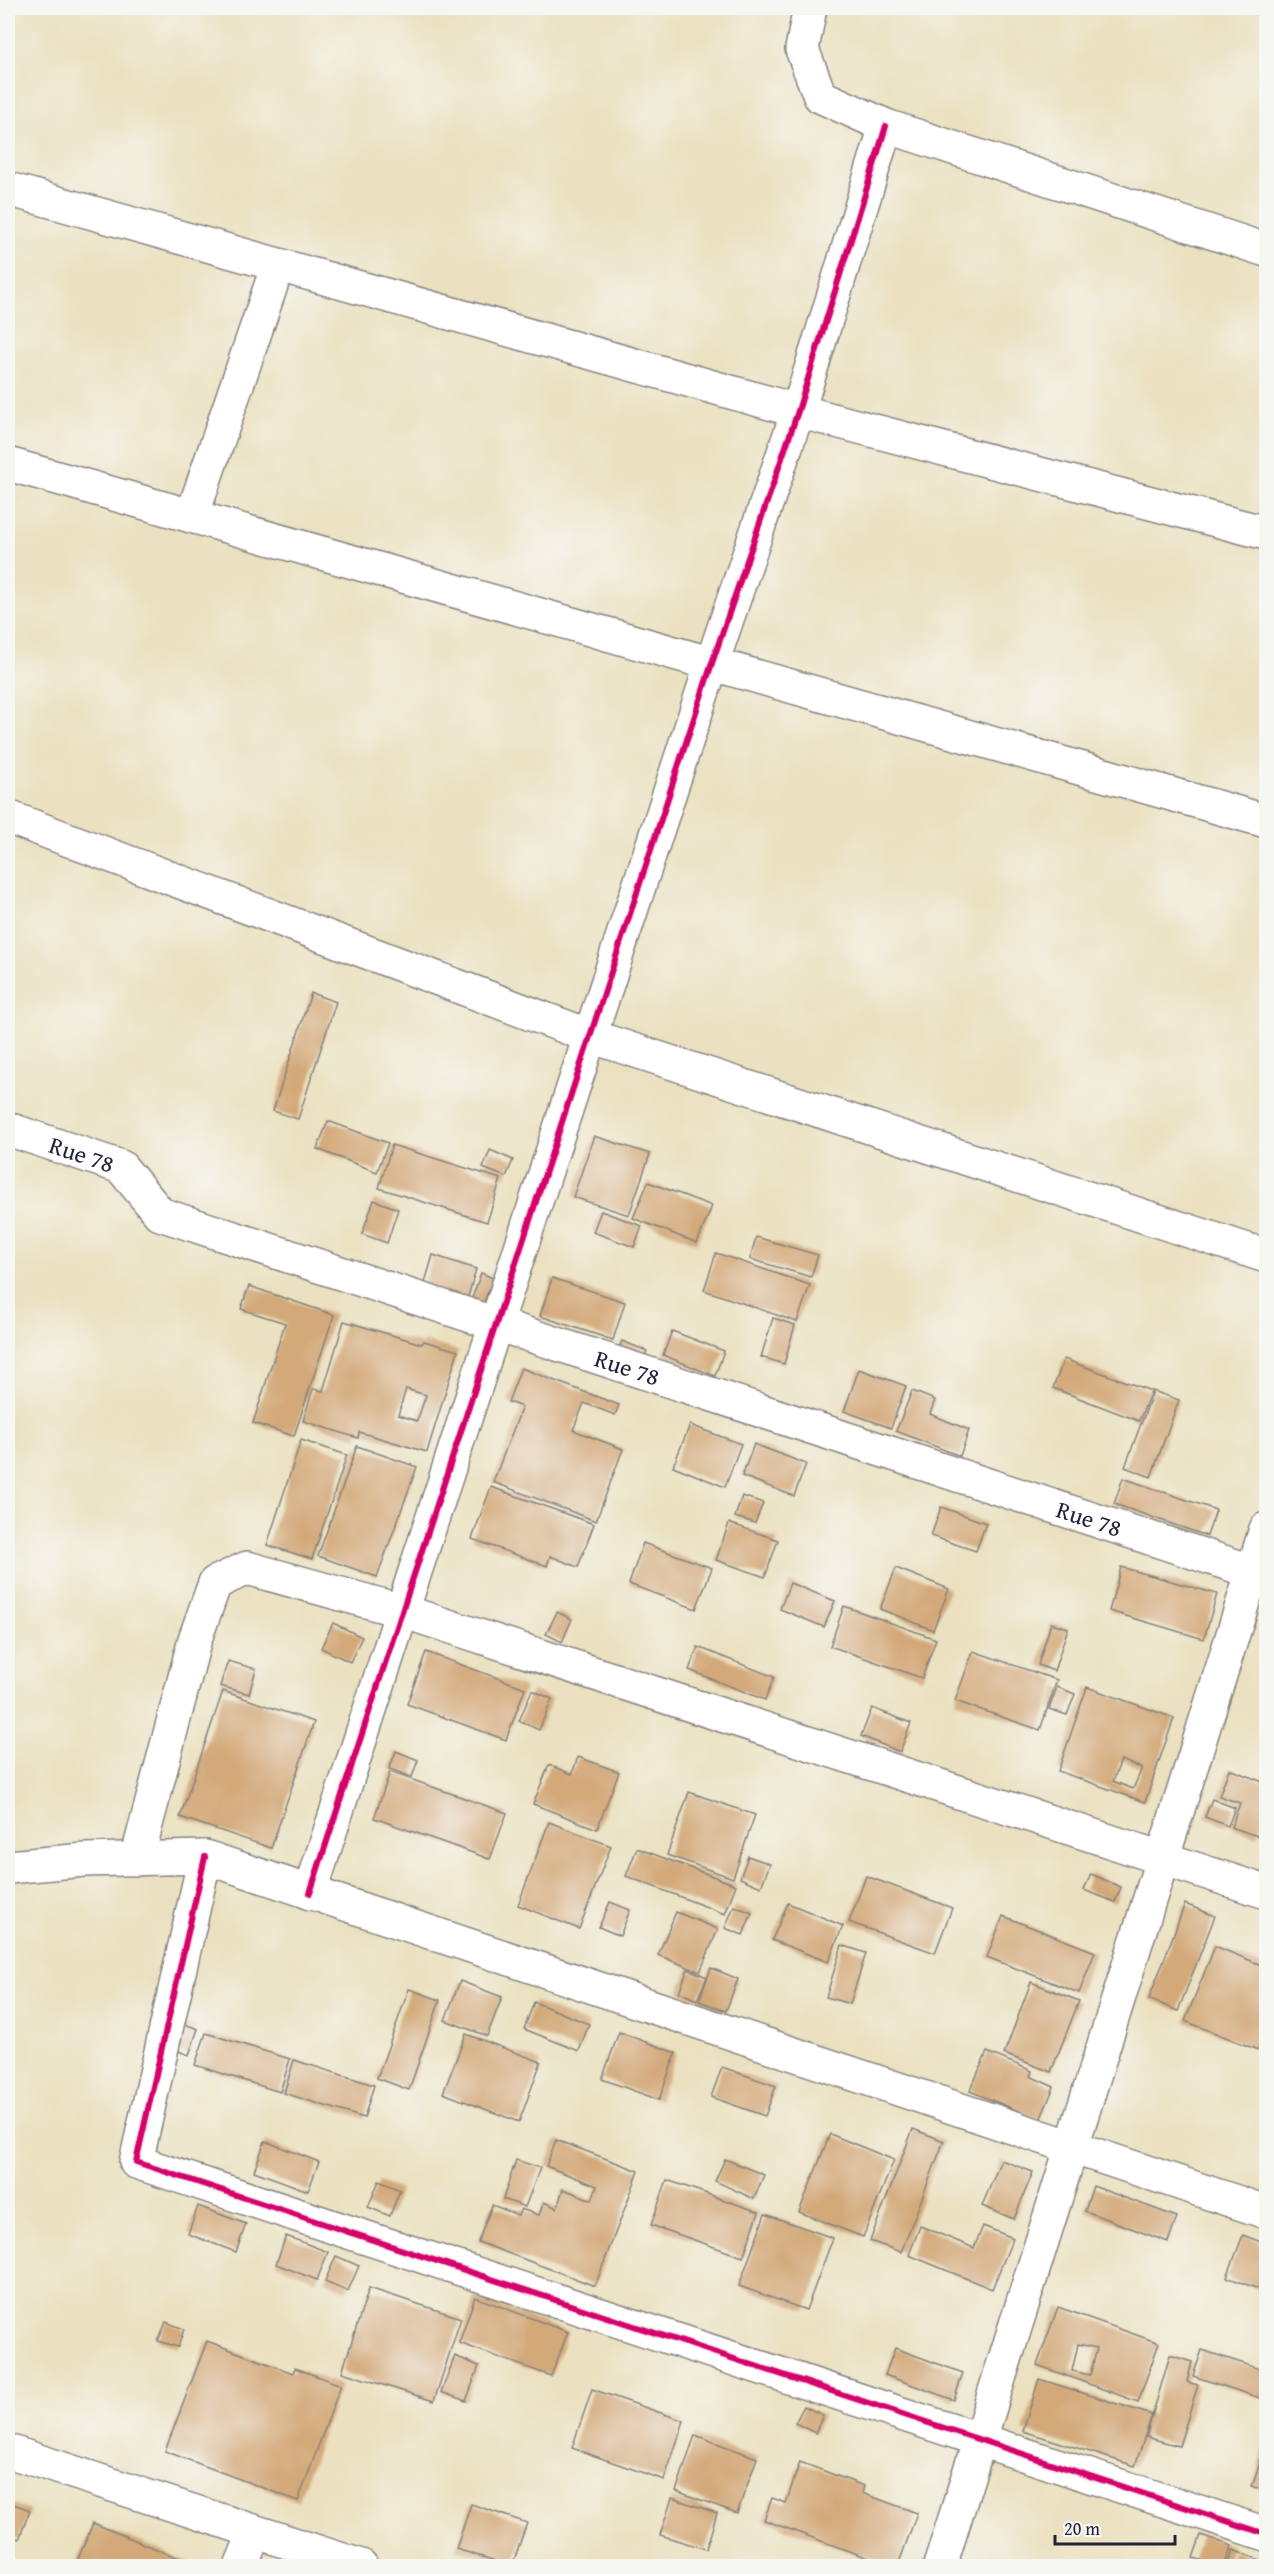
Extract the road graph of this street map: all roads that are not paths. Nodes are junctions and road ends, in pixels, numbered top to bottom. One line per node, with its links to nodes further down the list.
1 (810, 8): 2 (street)
2 (886, 126): 4 (street); 6 (street)
3 (8, 189): 5 (street)
4 (1266, 250)
5 (278, 265): 6 (street); 8 (street)
6 (798, 411): 9 (street); 10 (street)
7 (8, 464): 8 (street)
8 (192, 516): 10 (street)
9 (1266, 533)
10 (712, 663): 12 (street); 13 (street)
11 (8, 817): 13 (street)
12 (1266, 820)
13 (590, 1036): 15 (street); 16 (street)
14 (8, 1129): 16 (street, Rue 78)
15 (1266, 1256)
16 (496, 1324): 18 (street, Rue 78); 19 (street)
17 (1266, 1529): 18 (street)
18 (1260, 1574): 21 (street)
19 (402, 1611): 21 (street); 22 (street); 25 (street)
20 (205, 1857): 22 (street); 25 (street); 28 (street)
21 (1163, 1858): 24 (street); 26 (street)
22 (136, 1859): 23 (street)
23 (8, 1867)
24 (1266, 1892)
25 (310, 1893): 26 (street)
26 (1072, 2147): 27 (street); 28 (street)
27 (1266, 2212)
28 (980, 2439): 31 (street); 34 (street)
29 (8, 2451): 30 (street)
30 (255, 2532): 32 (street); 33 (street)
31 (1266, 2535)
32 (241, 2566)
33 (361, 2566)
34 (939, 2566)

